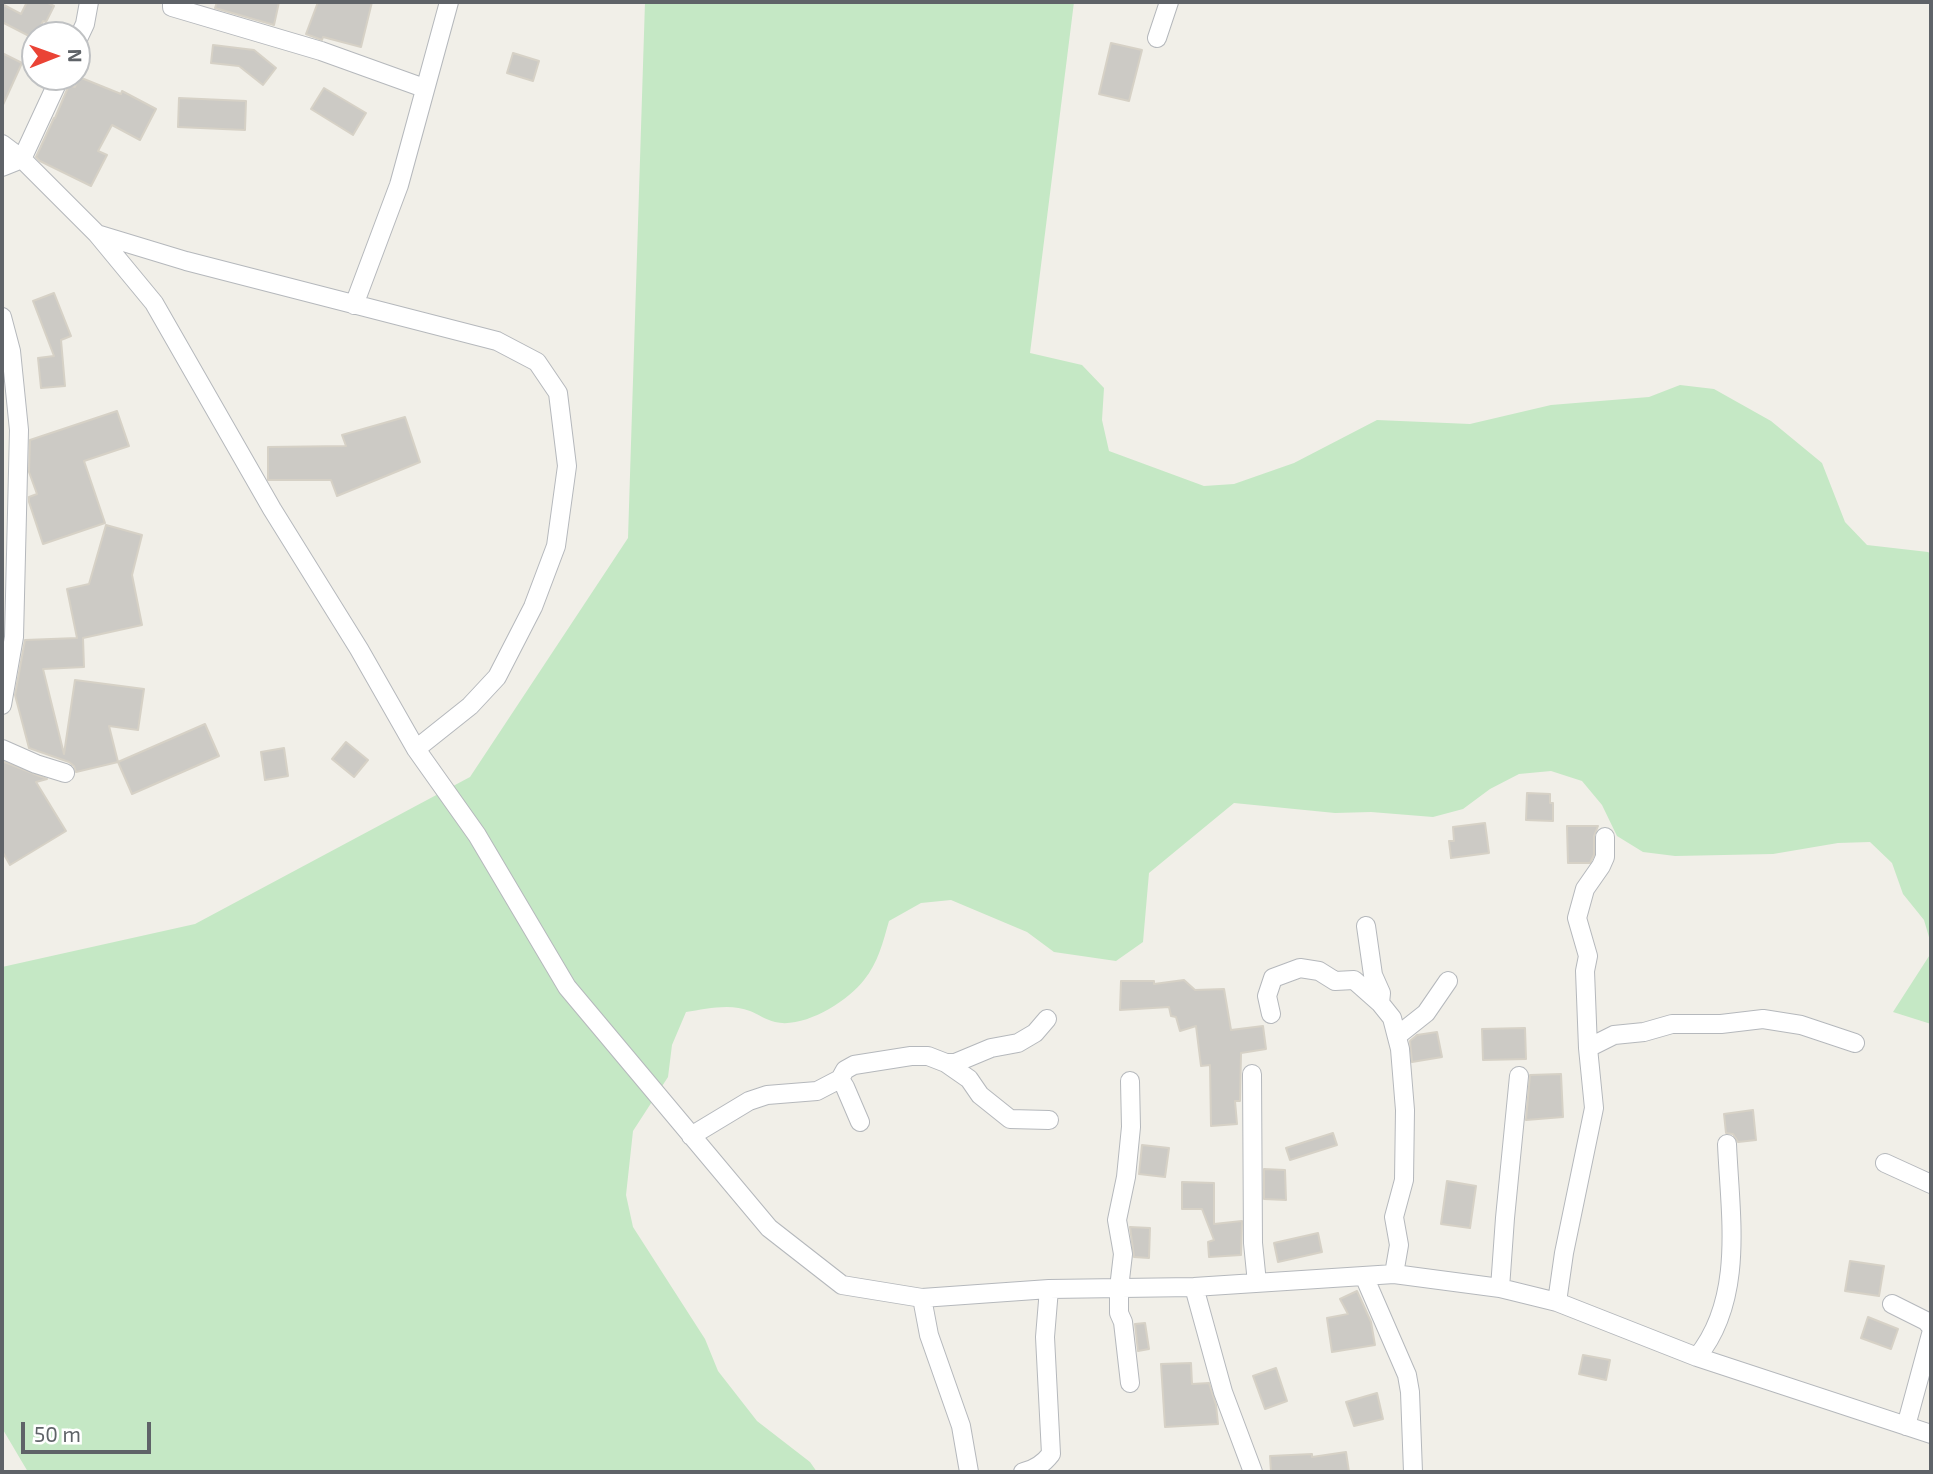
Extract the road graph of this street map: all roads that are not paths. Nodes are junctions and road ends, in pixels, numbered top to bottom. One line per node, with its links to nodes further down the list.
1 (89, 2): 5 (street)
2 (172, 2): 7 (street)
3 (449, 2): 7 (street)
4 (1168, 2): 6 (street)
5 (86, 21)
6 (1157, 38)
7 (424, 88): 13 (street)
8 (54, 91): 10 (street)
9 (2, 144): 10 (street)
10 (22, 159): 11 (street); 12 (street)
11 (2, 167)
12 (97, 234): 13 (street); 17 (street)
13 (354, 305): 17 (street)
14 (2, 317): 15 (street)
15 (2, 705)
16 (2, 749): 18 (street)
17 (416, 749): 35 (street)
18 (65, 773)
19 (1605, 837): 27 (street)
20 (1366, 926): 22 (street)
21 (1448, 981): 25 (street)
22 (1380, 1003): 23 (street); 25 (street)
23 (1271, 1014)
24 (1047, 1019): 28 (street)
25 (1396, 1036): 39 (street)
26 (1855, 1044): 27 (street)
27 (1588, 1048): 47 (street)
28 (946, 1063): 31 (street); 33 (street)
29 (1252, 1073): 41 (street)
30 (1519, 1076): 44 (street)
31 (840, 1079): 34 (street); 35 (street)
32 (1130, 1081): 43 (street)
33 (1049, 1119)
34 (860, 1122)
35 (691, 1136): 46 (street)
36 (1727, 1144): 51 (street)
37 (1885, 1163): 38 (street)
38 (1931, 1184)
39 (1394, 1274): 40 (street); 44 (street)
40 (1364, 1276): 41 (street); 58 (street)
41 (1257, 1283): 42 (street)
42 (1194, 1287): 43 (street); 57 (street)
43 (1119, 1288): 45 (street); 52 (street)
44 (1500, 1288): 47 (street)
45 (1049, 1289): 46 (street); 56 (street)
46 (922, 1298): 55 (street)
47 (1557, 1302): 51 (street)
48 (1892, 1304): 49 (street)
49 (1931, 1327)
50 (1931, 1334): 53 (street)
51 (1697, 1357): 53 (street)
52 (1130, 1383)
53 (1906, 1426): 54 (street)
54 (1931, 1434)
55 (969, 1472)
56 (1023, 1472)
57 (1253, 1472)
58 (1413, 1472)

